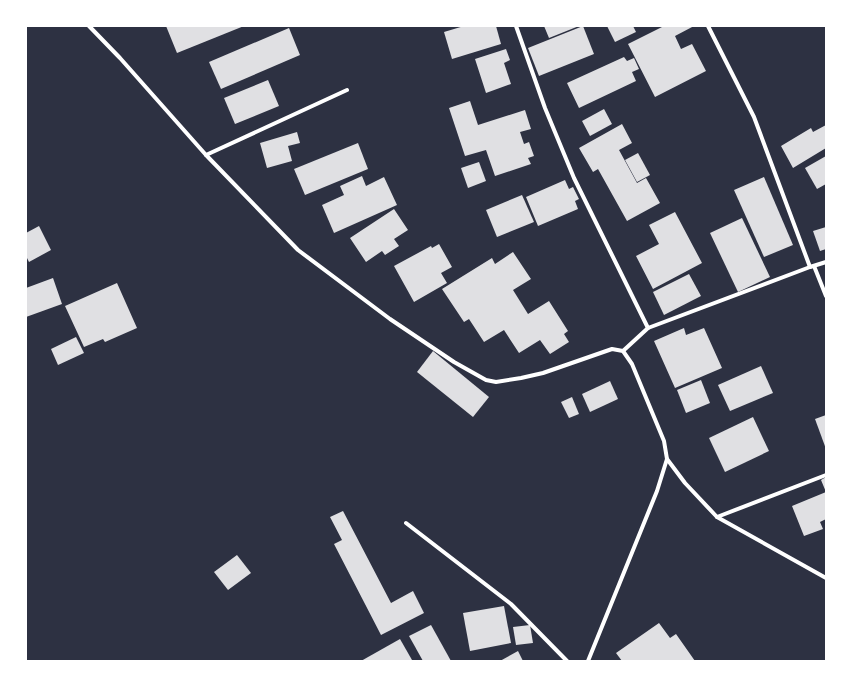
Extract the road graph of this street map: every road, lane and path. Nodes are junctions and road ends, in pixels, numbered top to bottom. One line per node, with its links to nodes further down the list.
1 (89, 26): 5 (street)
2 (516, 26): 9 (street)
3 (708, 26): 7 (street)
4 (347, 90): 5 (street)
5 (206, 155): 10 (street)
6 (826, 262): 7 (street)
7 (812, 267): 8 (street); 9 (street)
8 (826, 296)
9 (648, 328): 10 (street)
10 (623, 351): 11 (street)
11 (667, 459): 13 (street); 17 (street)
12 (826, 476): 13 (street)
13 (717, 517): 15 (street)
14 (406, 523): 16 (street)
15 (826, 578)
16 (567, 661)
17 (588, 661)

